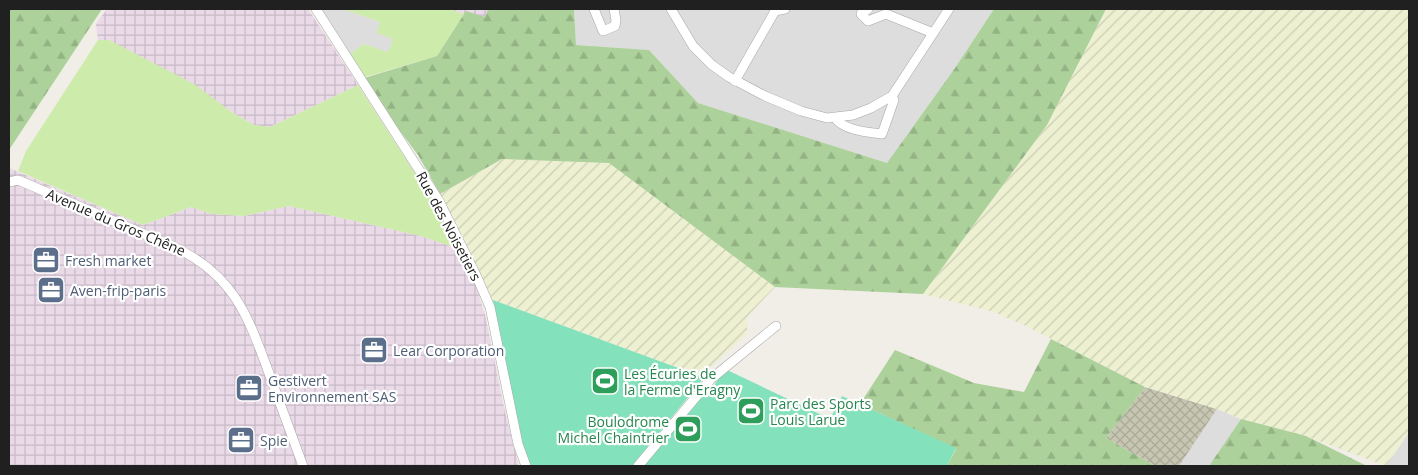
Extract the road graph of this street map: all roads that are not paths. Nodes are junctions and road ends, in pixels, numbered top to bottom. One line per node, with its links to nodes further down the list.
1 (316, 9): 17 (street, Rue des Noisetiers)
2 (594, 9): 3 (street)
3 (614, 9)
4 (671, 9): 11 (street)
5 (785, 9): 8 (street)
6 (868, 9): 9 (street)
7 (949, 9): 10 (street)
8 (774, 10): 11 (street)
9 (887, 11): 10 (street)
10 (933, 33): 12 (street)
11 (735, 81): 13 (street)
12 (892, 96): 13 (street); 13 (street)
13 (835, 118)
14 (9, 182): 16 (street, Avenue du Gros Chêne)
15 (776, 326): 18 (street)
16 (303, 466)
17 (526, 466)
18 (638, 466)

